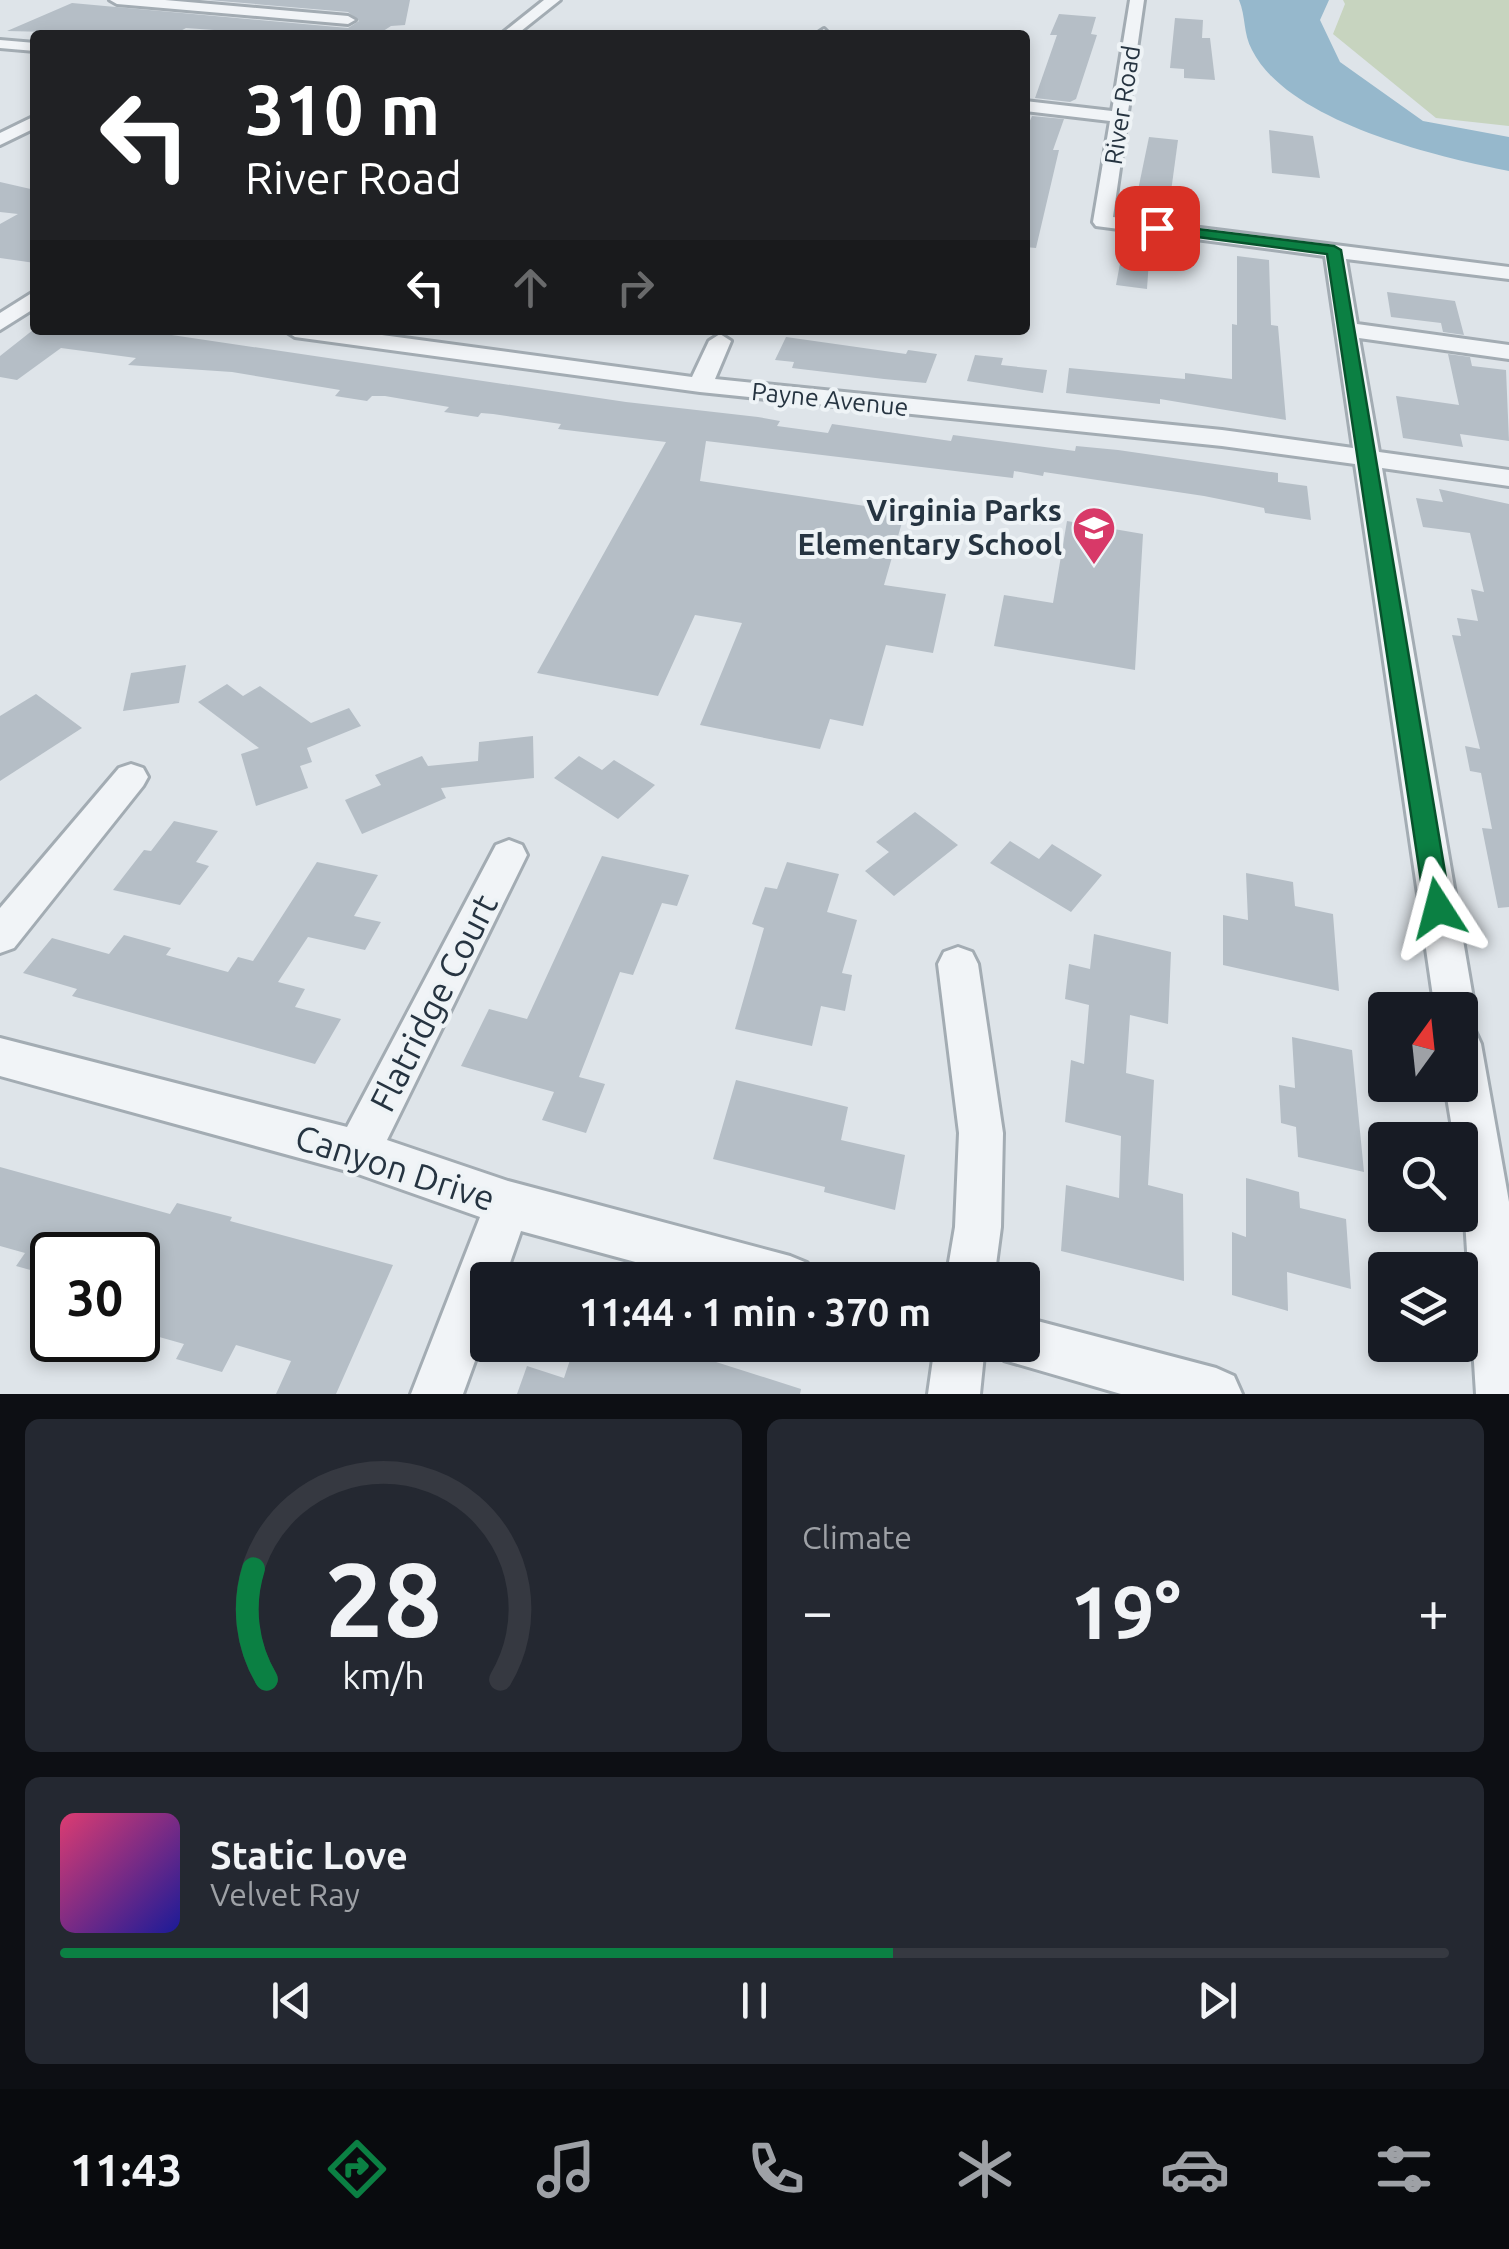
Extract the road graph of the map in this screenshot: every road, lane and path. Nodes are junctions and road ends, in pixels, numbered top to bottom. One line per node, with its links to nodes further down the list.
1 (117, 0): 4 (street)
2 (553, 0): 5 (street)
3 (1137, 0): 10 (street, River Road)
4 (331, 30)
5 (514, 30)
6 (0, 44): 7 (street)
7 (30, 47)
8 (1030, 107): 10 (street)
9 (0, 115): 11 (street)
10 (1120, 116): 14 (street, River Road)
11 (30, 119)
12 (30, 123): 13 (street)
13 (0, 140)
14 (1334, 250): 15 (street, River Road); 20 (street)
15 (1509, 273)
16 (4, 288): 17 (street)
17 (30, 294)
18 (30, 299): 19 (street)
19 (0, 323)
20 (1346, 329): 24 (street); 27 (street)
21 (331, 335): 25 (street, Payne Avenue)
22 (474, 335): 25 (street)
23 (720, 341): 26 (street)
24 (1509, 352)
25 (459, 353): 26 (street, Payne Avenue)
26 (700, 385): 27 (street, Payne Avenue)
27 (1366, 457): 28 (street, Payne Avenue); 33 (street)
28 (1509, 478)
29 (131, 777): 31 (street)
30 (509, 855): 36 (street, Flatridge Court)
31 (0, 936)
32 (958, 964): 40 (street)
33 (1451, 992)
34 (0, 1057): 36 (street, Canyon Drive)
35 (1473, 1102): 38 (street)
36 (358, 1152): 37 (street, Canyon Drive)
37 (508, 1204): 39 (street, Canyon Drive); 43 (street)
38 (1497, 1205): 46 (street)
39 (723, 1262)
40 (973, 1262)
41 (1040, 1347): 45 (street)
42 (958, 1362): 44 (street)
43 (437, 1394)
44 (954, 1394)
45 (1216, 1394)
46 (1502, 1394)

